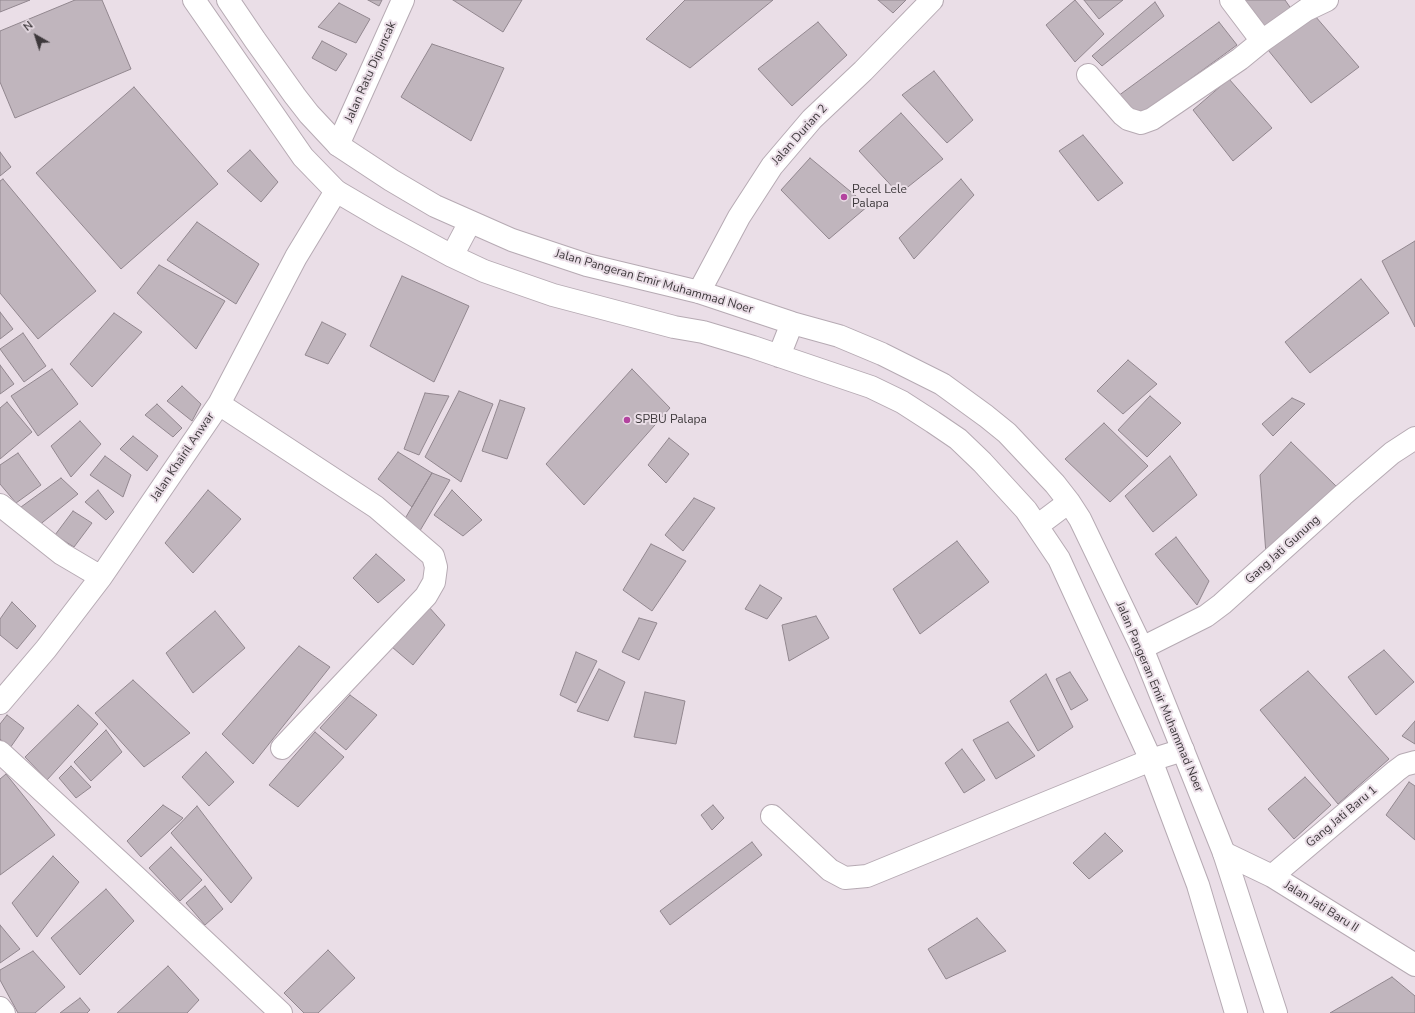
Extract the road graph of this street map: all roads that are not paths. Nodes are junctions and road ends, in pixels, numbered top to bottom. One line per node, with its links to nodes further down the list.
1 (194, 0): 9 (street)
2 (228, 0): 7 (street, Jalan Pangeran Emir Muhammad Noer)
3 (404, 0): 11 (street, Jalan Ratu Dipuncak)
4 (932, 0): 15 (street, Jalan Durian 2)
5 (1232, 0): 8 (street)
6 (1327, 0): 8 (street)
7 (255, 40): 9 (street); 11 (street, Jalan Pangeran Emir Muhammad Noer)
8 (1262, 42): 10 (street)
9 (232, 55): 12 (street)
10 (1088, 75)
11 (338, 145): 13 (street, Jalan Pangeran Emir Muhammad Noer)
12 (336, 191): 14 (street); 18 (street, Jalan Khairil Anwar)
13 (470, 222): 14 (street); 15 (street, Jalan Pangeran Emir Muhammad Noer)
14 (452, 256): 17 (street)
15 (699, 292): 16 (street, Jalan Pangeran Emir Muhammad Noer)
16 (792, 322): 17 (street); 20 (street, Jalan Pangeran Emir Muhammad Noer)
17 (779, 356): 22 (street)
18 (219, 404): 23 (street, Jalan Khairil Anwar); 26 (street)
19 (1415, 438): 24 (street, Gang Jati Gunung)
20 (1069, 502): 22 (street); 24 (street, Jalan Pangeran Emir Muhammad Noer)
21 (0, 505): 23 (street)
22 (1037, 526): 29 (street)
23 (101, 577): 25 (street, Jalan Khairil Anwar)
24 (1142, 648): 27 (street, Jalan Pangeran Emir Muhammad Noer)
25 (0, 703)
26 (282, 748)
27 (1183, 750): 29 (street); 32 (street, Jalan Pangeran Emir Muhammad Noer)
28 (0, 752): 37 (street)
29 (1150, 760): 31 (street); 38 (street)
30 (1415, 762): 33 (street, Gang Jati Baru 1)
31 (772, 816)
32 (1224, 853): 33 (street, Jalan Jati Baru II); 39 (street, Jalan Pangeran Emir Muhammad Noer)
33 (1272, 876): 34 (street, Jalan Jati Baru II)
34 (1415, 965)
35 (0, 1008): 36 (street)
36 (4, 1013)
37 (281, 1013)
38 (1236, 1013)
39 (1276, 1013)

